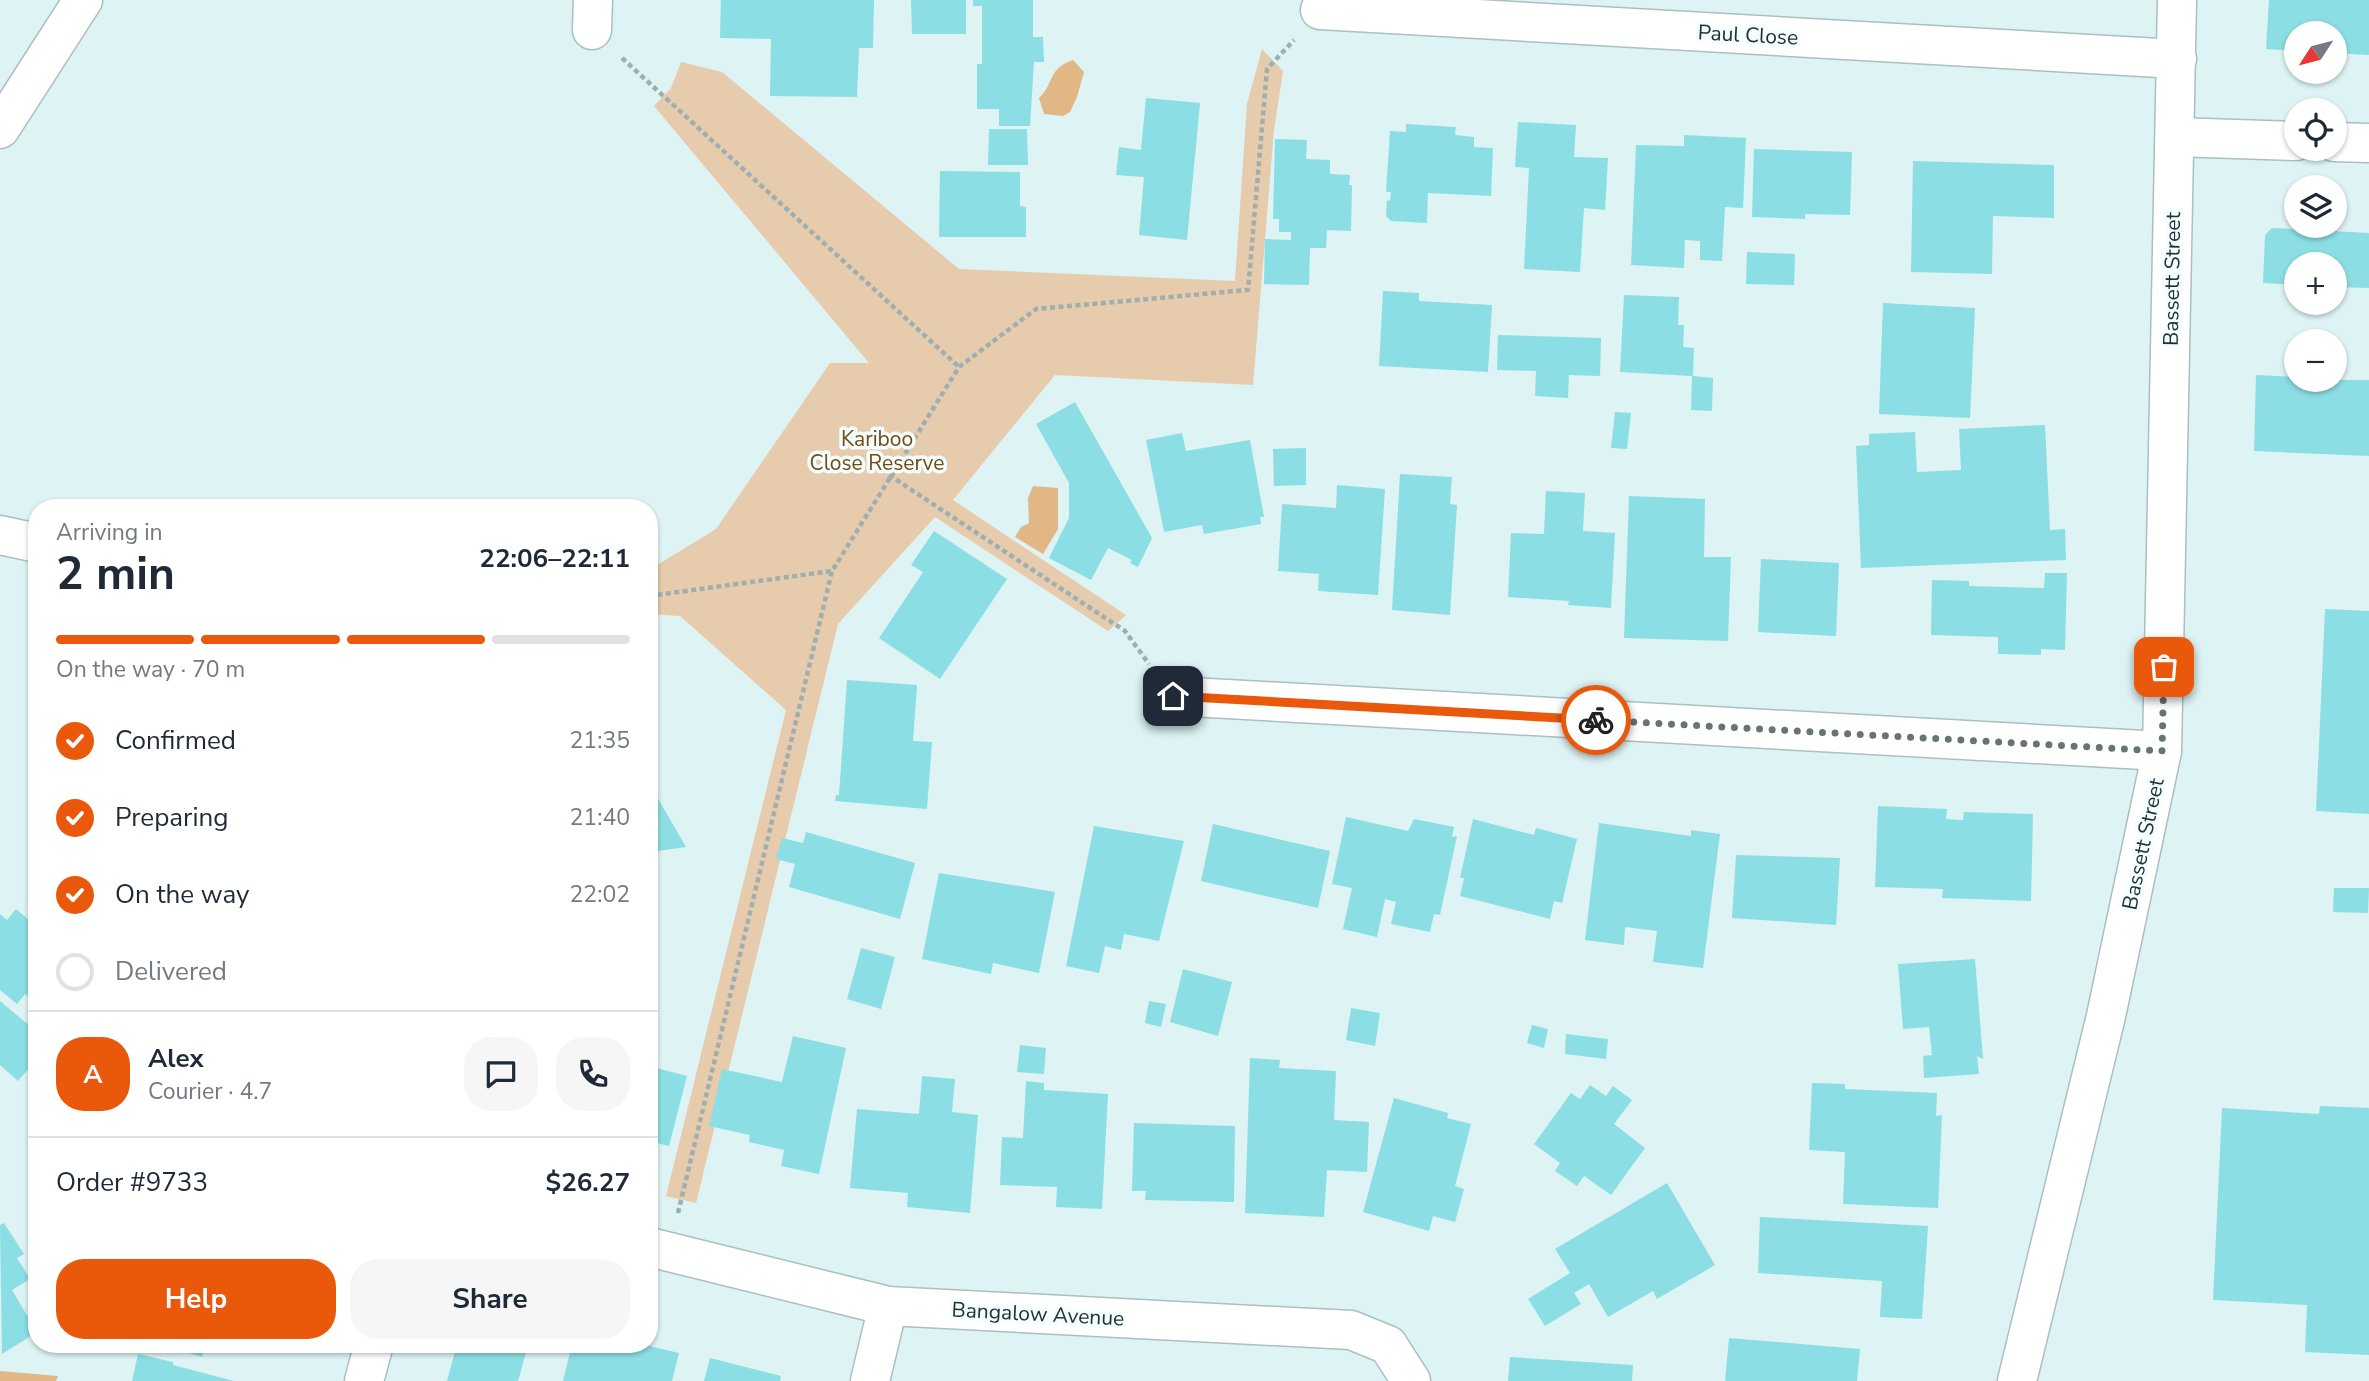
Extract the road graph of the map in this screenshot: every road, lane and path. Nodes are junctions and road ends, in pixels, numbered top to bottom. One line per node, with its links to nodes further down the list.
1 (83, 0): 6 (street)
2 (2177, 0): 5 (street, Bassett Street)
3 (1320, 10): 5 (street, Paul Close); 11 (path)
4 (592, 15): 11 (path)
5 (2177, 60): 7 (street, Bassett Street)
6 (0, 129)
7 (2175, 137): 8 (street); 18 (street, Bassett Street)
8 (2284, 141)
9 (2347, 142): 10 (street)
10 (2369, 143)
11 (959, 367): 12 (path)
12 (889, 475): 15 (path); 17 (path)
13 (0, 535): 14 (street)
14 (28, 540)
15 (832, 571): 16 (path); 19 (path)
16 (658, 595)
17 (1173, 696): 18 (street)
18 (2162, 751): 25 (street, Bassett Street)
19 (659, 1249): 20 (street, Bangalow Avenue)
20 (888, 1306): 23 (street); 24 (street, Bangalow Avenue)
21 (372, 1353): 22 (street)
22 (364, 1381)
23 (870, 1381)
24 (1411, 1381)
25 (2017, 1381)

